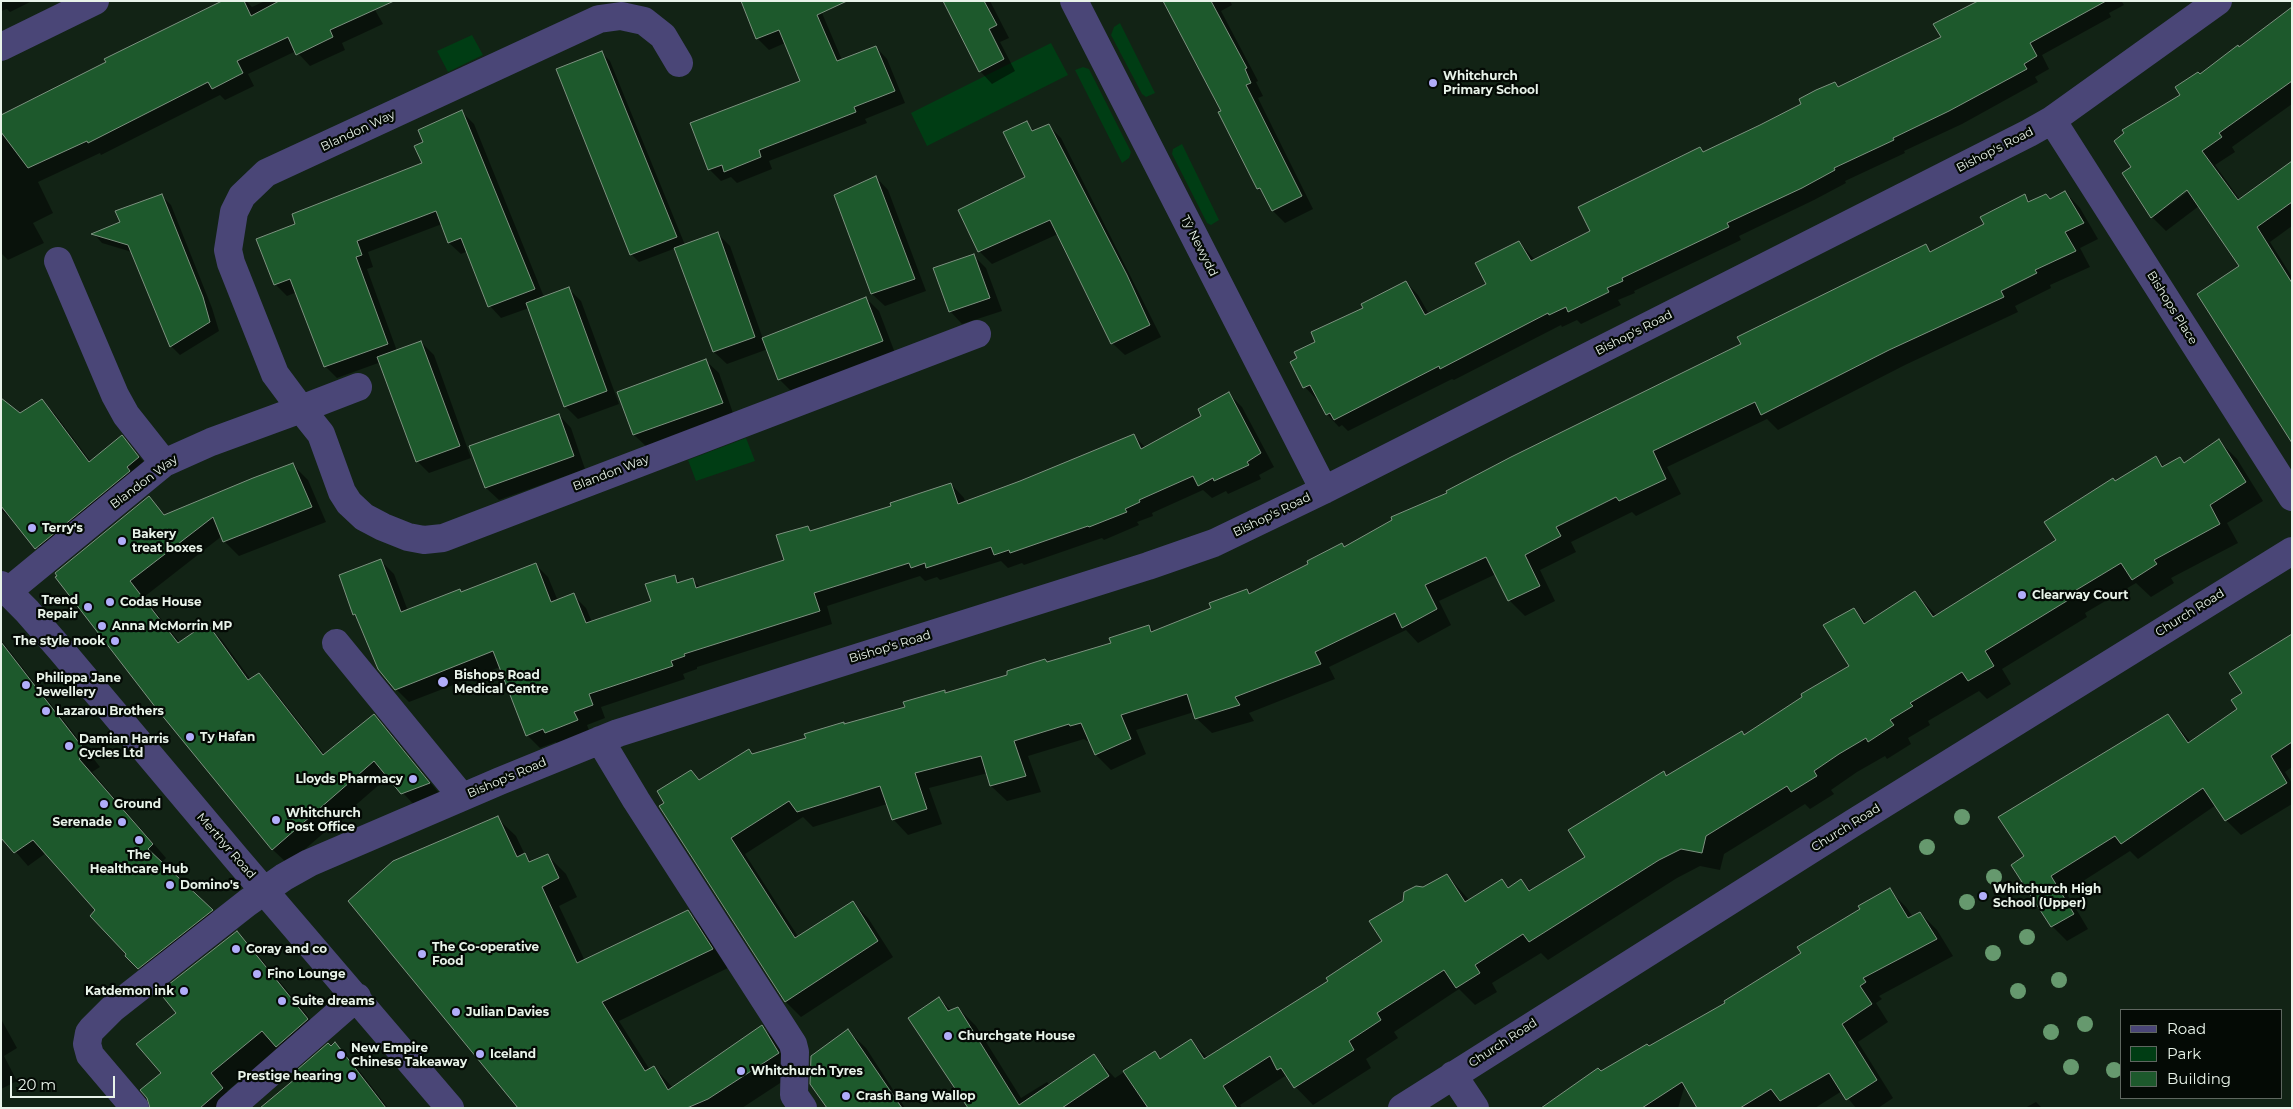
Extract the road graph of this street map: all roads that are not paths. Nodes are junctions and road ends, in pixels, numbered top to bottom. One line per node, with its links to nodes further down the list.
1 (95, 1): 4 (street)
2 (1074, 1): 12 (street, Tŷ Newydd)
3 (2218, 1): 6 (street, Bishop's Road)
4 (1, 47)
5 (679, 63): 10 (street, Blandon Way)
6 (2052, 120): 12 (street, Bishop's Road); 13 (street, Bishops Place)
7 (58, 261): 11 (street)
8 (977, 334): 10 (street, Blandon Way)
9 (358, 387): 10 (street, Blandon Way)
10 (301, 409): 11 (street, Blandon Way)
11 (164, 464): 15 (street, Blandon Way)
12 (1324, 490): 17 (street, Bishop's Road)
13 (2292, 497)
14 (2292, 551): 21 (street, Church Road)
15 (4, 589): 19 (street, Merthyr Road)
16 (336, 642): 18 (street)
17 (600, 740): 18 (street, Bishop's Road); 22 (street)
18 (462, 797): 19 (street, Bishop's Road)
19 (264, 890): 20 (street, Merthyr Road); 23 (street, Bishop's Road)
20 (358, 997): 24 (street); 25 (street, Merthyr Road)
21 (1453, 1075): 26 (street, Church Road); 27 (street)
22 (790, 1104)
23 (135, 1108)
24 (230, 1108)
25 (450, 1108)
26 (1402, 1108)
27 (1475, 1108)

